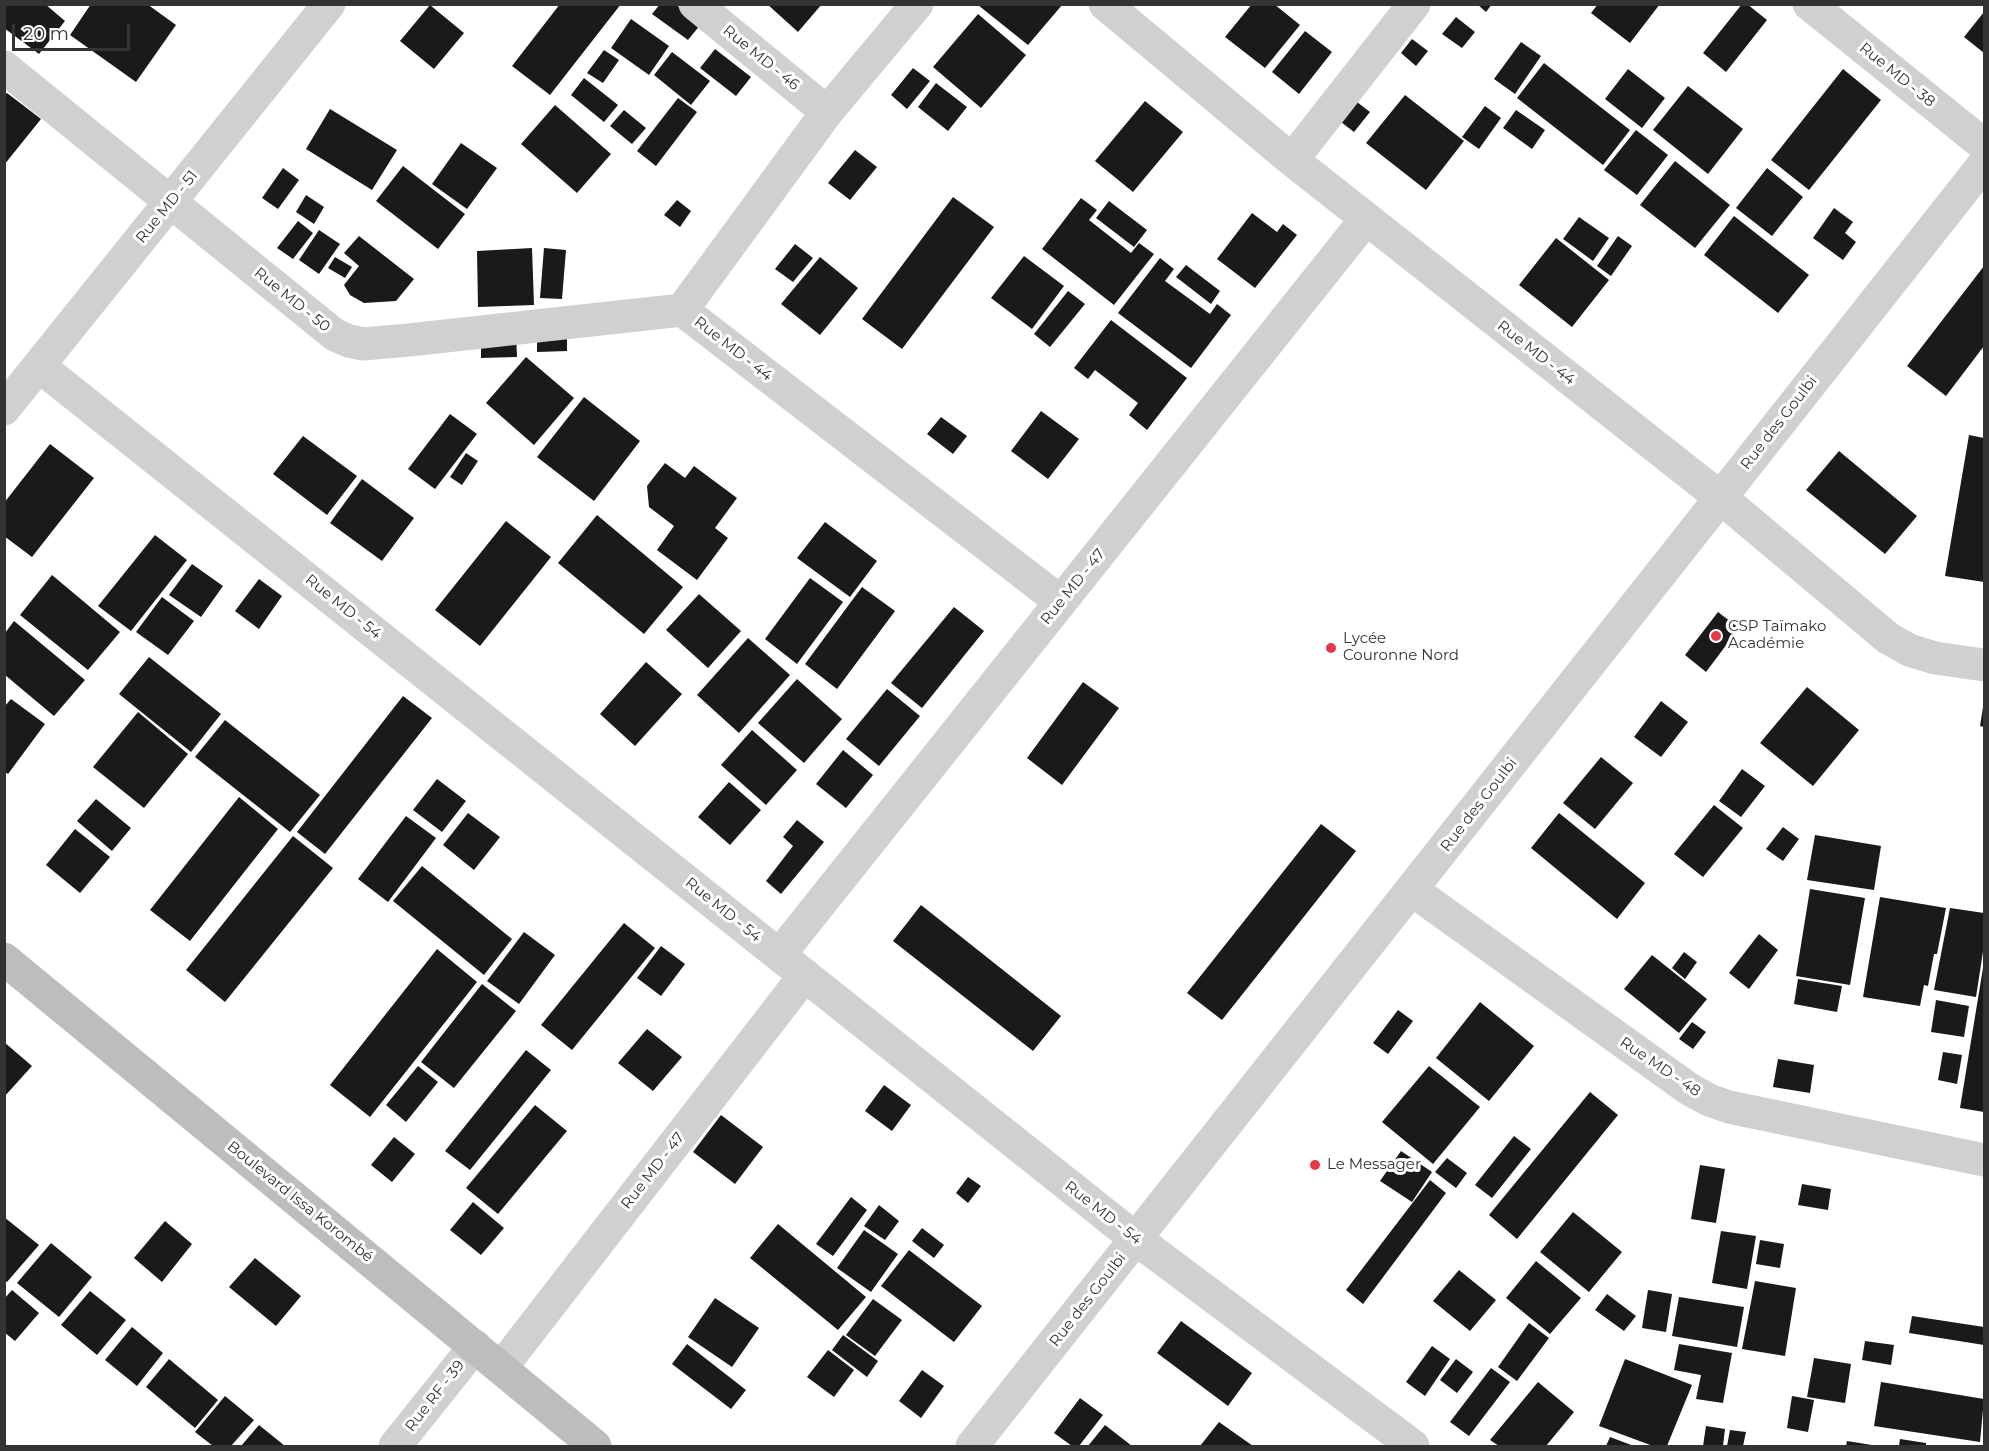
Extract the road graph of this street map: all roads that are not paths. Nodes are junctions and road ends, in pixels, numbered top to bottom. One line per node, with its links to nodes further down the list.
1 (329, 4): 12 (street, Rue MD - 51)
2 (694, 4): 8 (street, Rue MD - 46)
3 (917, 4): 8 (street, Rue MD - 44)
4 (1105, 4): 10 (street, Rue MD - 44)
5 (1414, 4): 10 (street)
6 (1809, 4): 9 (street, Rue MD - 38)
7 (4, 67): 12 (street, Rue MD - 50)
8 (827, 112): 14 (street, Rue MD - 44)
9 (1984, 145)
10 (1292, 160): 13 (street, Rue MD - 44)
11 (1984, 164): 17 (street, Rue des Goulbi)
12 (171, 202): 14 (street, Rue MD - 50); 15 (street, Rue MD - 51)
13 (1366, 219): 17 (street, Rue MD - 44); 18 (street, Rue MD - 47)
14 (682, 309): 18 (street, Rue MD - 44)
15 (39, 366): 16 (street, Rue MD - 51); 21 (street, Rue MD - 54)
16 (4, 409)
17 (1720, 498): 19 (street, Rue MD - 44); 20 (street, Rue des Goulbi)
18 (1061, 602): 21 (street, Rue MD - 47)
19 (1984, 665)
20 (1412, 890): 24 (street, Rue MD - 48); 25 (street, Rue des Goulbi)
21 (780, 954): 23 (street, Rue MD - 54)
22 (4, 959): 26 (street, Boulevard Issa Korombé)
23 (805, 975): 25 (street, Rue MD - 54); 27 (street, Rue MD - 47)
24 (1984, 1160)
25 (1136, 1239): 30 (street, Rue des Goulbi); 31 (street, Rue MD - 54)
26 (475, 1346): 27 (street, Boulevard Issa Korombé); 28 (street, Rue RF - 39)
27 (501, 1368): 29 (street, Boulevard Issa Korombé)
28 (395, 1446)
29 (595, 1446)
30 (972, 1446)
31 (1413, 1446)

